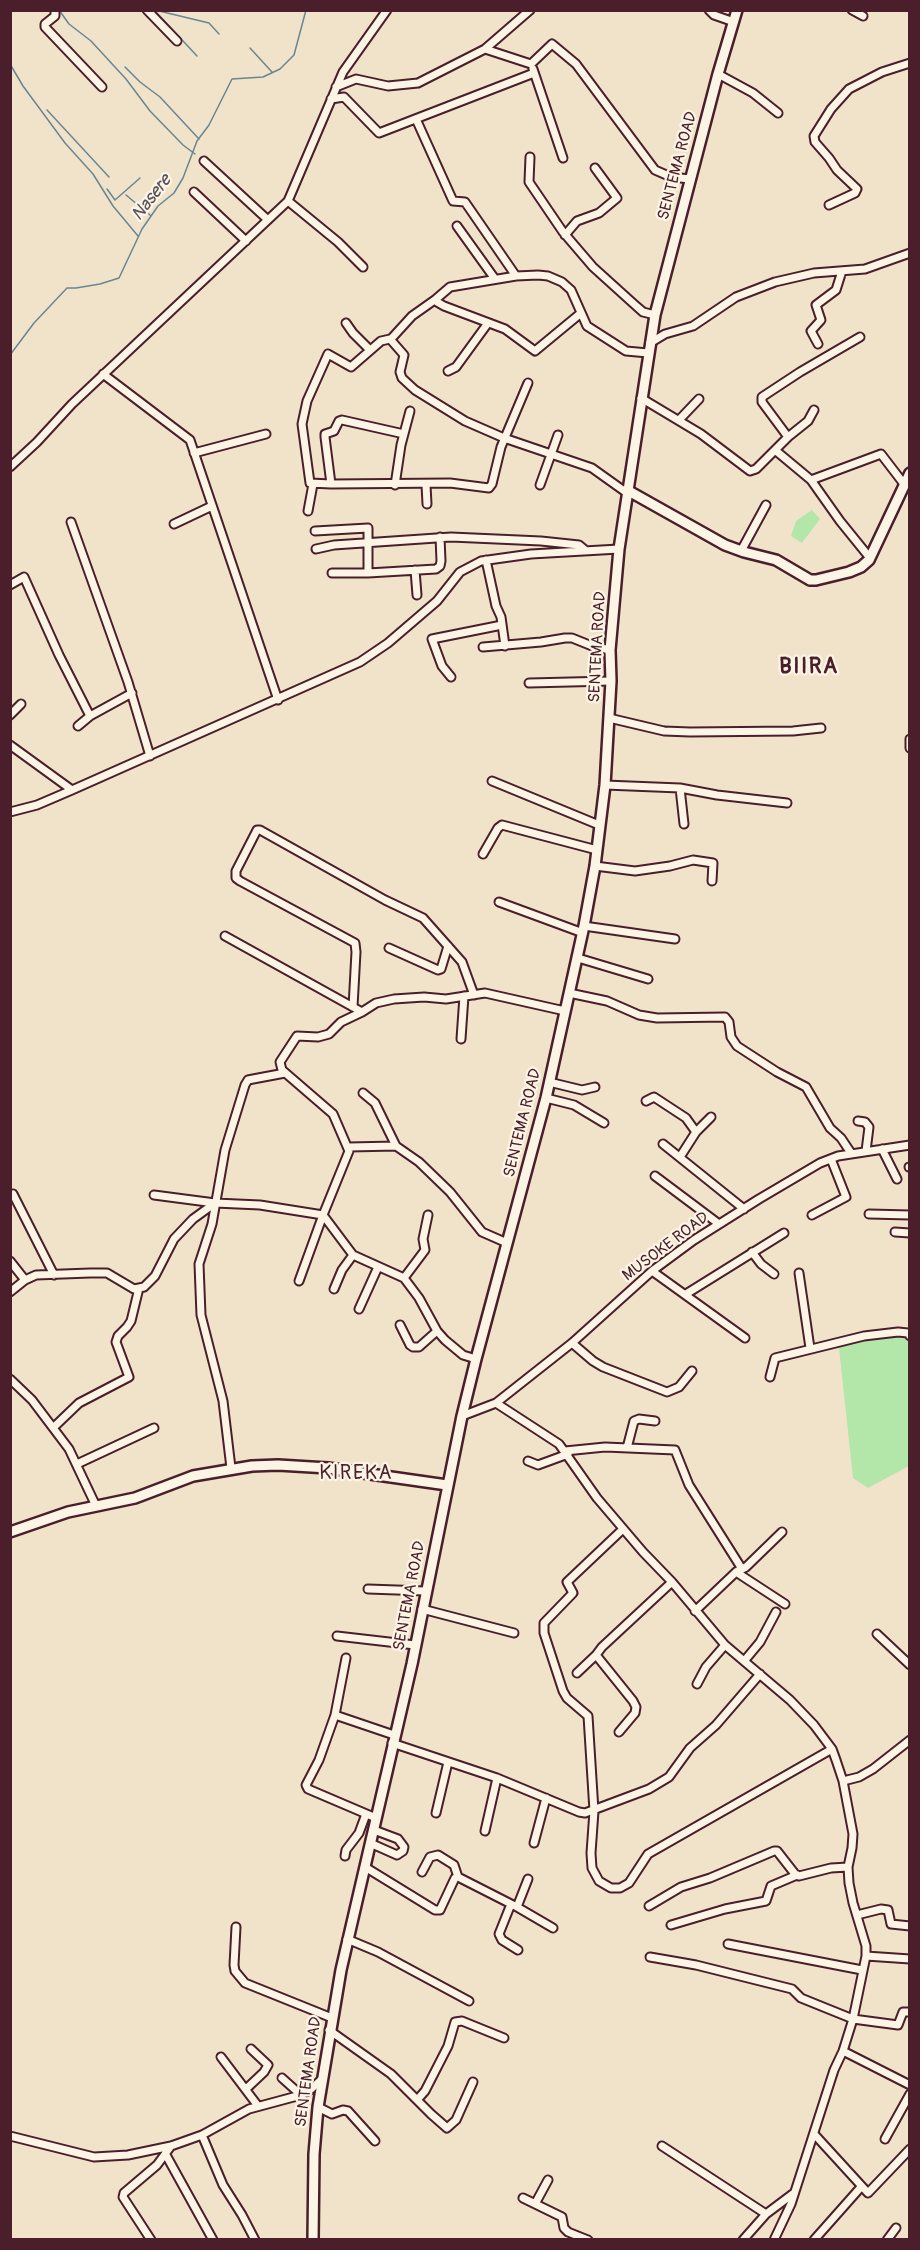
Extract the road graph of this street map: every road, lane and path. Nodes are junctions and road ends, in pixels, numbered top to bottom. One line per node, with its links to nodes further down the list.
1 (55, 10): 16 (street)
2 (147, 10): 10 (street)
3 (387, 10): 17 (street)
4 (530, 10): 11 (street)
5 (709, 10): 9 (street)
6 (737, 10): 9 (main road, SENTEMA ROAD)
7 (852, 10): 8 (street)
8 (863, 16)
9 (734, 22): 15 (main road, SENTEMA ROAD)
10 (177, 41)
11 (484, 49): 13 (street); 17 (street)
12 (909, 63): 28 (street)
13 (531, 64): 14 (street); 25 (street)
14 (534, 73): 20 (street); 22 (street)
15 (718, 74): 19 (street); 25 (main road, SENTEMA ROAD)
16 (102, 87)
17 (336, 87): 18 (street)
18 (331, 99): 20 (street); 27 (street)
19 (778, 113)
20 (416, 118): 36 (street)
21 (530, 157): 31 (street)
22 (564, 158)
23 (204, 161): 29 (street)
24 (595, 168): 31 (street)
25 (690, 179): 40 (main road, SENTEMA ROAD)
26 (194, 192): 32 (street)
27 (288, 201): 29 (street); 34 (street)
28 (829, 205)
29 (268, 220): 32 (street)
30 (457, 226): 37 (street)
31 (565, 235): 40 (street)
32 (246, 241): 50 (street)
33 (909, 253): 35 (street)
34 (363, 267)
35 (842, 272): 45 (street); 46 (street)
36 (516, 276): 37 (street); 39 (street)
37 (495, 279): 38 (street)
38 (436, 299): 42 (street); 44 (street)
39 (581, 313): 42 (street); 48 (street)
40 (655, 315): 45 (main road, SENTEMA ROAD)
41 (346, 323): 47 (street)
42 (488, 323): 49 (street)
43 (860, 337): 60 (street)
44 (391, 339): 47 (street); 61 (street)
45 (650, 343): 48 (main road, SENTEMA ROAD)
46 (818, 344)
47 (370, 350): 68 (street)
48 (648, 353): 52 (main road, SENTEMA ROAD)
49 (448, 371)
50 (103, 374): 63 (street); 65 (street)
51 (528, 382): 61 (street)
52 (641, 398): 56 (street); 74 (main road, SENTEMA ROAD)
53 (699, 399): 56 (street)
54 (814, 410): 60 (street)
55 (410, 411): 58 (street)
56 (679, 420): 62 (street)
57 (266, 434): 63 (street)
58 (404, 434): 69 (street); 72 (street)
59 (558, 435): 64 (street)
60 (788, 437): 62 (street)
61 (504, 438): 64 (street); 70 (street)
62 (774, 450): 67 (street)
63 (194, 453): 77 (street)
64 (550, 453): 73 (street); 74 (street)
65 (10, 467)
66 (909, 473): 71 (main road)
67 (811, 480): 71 (street); 88 (street)
68 (313, 484): 69 (street); 78 (street)
69 (331, 484): 72 (street)
70 (426, 484): 72 (street); 75 (street)
71 (904, 484): 88 (main road)
72 (395, 485)
73 (540, 485)
74 (627, 491): 85 (main road, SENTEMA ROAD); 87 (main road)
75 (427, 504)
76 (766, 505): 87 (street)
77 (212, 506): 80 (street); 103 (street)
78 (308, 511)
79 (71, 522): 102 (street)
80 (174, 524)
81 (315, 531): 83 (street)
82 (440, 537): 83 (street); 86 (street); 90 (street)
83 (369, 543): 84 (street); 92 (street)
84 (316, 549)
85 (619, 549): 86 (street); 98 (main road, SENTEMA ROAD)
86 (585, 550): 89 (street)
87 (741, 551): 88 (main road)
88 (870, 558)
89 (486, 560): 95 (street); 103 (street)
90 (415, 570): 92 (street); 94 (street)
91 (332, 573): 92 (street)
92 (368, 573)
93 (10, 585): 106 (street)
94 (417, 595)
95 (502, 625): 96 (street); 99 (street)
96 (505, 646): 97 (street); 98 (street)
97 (483, 647)
98 (610, 650): 100 (main road, SENTEMA ROAD)
99 (451, 677)
100 (611, 681): 101 (street); 107 (main road, SENTEMA ROAD)
101 (529, 683)
102 (132, 693): 106 (street); 113 (street)
103 (278, 700): 113 (street)
104 (21, 704): 105 (street)
105 (10, 715)
106 (90, 716): 108 (street)
107 (609, 718): 109 (street); 115 (main road, SENTEMA ROAD)
108 (78, 726)
109 (821, 728)
110 (909, 739): 112 (street)
111 (10, 745): 117 (street)
112 (909, 748)
113 (150, 756): 117 (street)
114 (492, 781): 121 (street)
115 (605, 785): 116 (street); 121 (main road, SENTEMA ROAD)
116 (680, 788): 118 (street); 120 (street)
117 (72, 790): 119 (street)
118 (787, 803)
119 (10, 812)
120 (684, 824)
121 (599, 825): 122 (main road, SENTEMA ROAD)
122 (597, 850): 123 (street); 124 (main road, SENTEMA ROAD)
123 (483, 854)
124 (595, 866): 125 (street); 127 (main road, SENTEMA ROAD)
125 (712, 881)
126 (499, 902): 127 (street)
127 (584, 929): 129 (street); 132 (main road, SENTEMA ROAD)
128 (225, 936): 137 (street)
129 (675, 939)
130 (448, 946): 131 (street); 135 (street); 137 (street)
131 (389, 948)
132 (578, 958): 133 (street); 134 (main road, SENTEMA ROAD)
133 (648, 979)
134 (569, 993): 138 (main road, SENTEMA ROAD); 157 (street)
135 (474, 995): 136 (street); 138 (street)
136 (464, 996): 139 (street); 140 (street)
137 (353, 1007): 139 (street)
138 (565, 1011): 142 (main road, SENTEMA ROAD)
139 (362, 1012): 141 (street)
140 (461, 1039)
141 (285, 1073): 154 (street); 164 (street)
142 (549, 1082): 143 (street); 145 (main road, SENTEMA ROAD)
143 (596, 1087)
144 (363, 1093): 153 (street)
145 (546, 1098): 149 (street); 175 (main road, SENTEMA ROAD)
146 (646, 1101): 150 (street)
147 (711, 1117): 150 (street)
148 (858, 1121): 156 (street)
149 (604, 1123)
150 (696, 1132): 158 (street)
151 (663, 1144): 158 (street)
152 (909, 1145): 155 (street, MUSOKE ROAD)
153 (396, 1146): 154 (street); 175 (street)
154 (349, 1147): 167 (street)
155 (882, 1149): 156 (street, MUSOKE ROAD); 161 (street)
156 (866, 1151): 157 (street, MUSOKE ROAD)
157 (851, 1153): 159 (street, MUSOKE ROAD)
158 (680, 1157): 165 (street)
159 (831, 1159): 165 (street, MUSOKE ROAD); 169 (street)
160 (655, 1176): 171 (street)
161 (897, 1179)
162 (13, 1194): 183 (street)
163 (154, 1195): 164 (street)
164 (215, 1203): 167 (street); 187 (street); 211 (street)
165 (744, 1209): 171 (street, MUSOKE ROAD)
166 (868, 1214): 170 (street)
167 (322, 1215): 177 (street); 186 (street)
168 (428, 1215): 184 (street)
169 (812, 1215)
170 (909, 1215)
171 (719, 1224): 180 (street, MUSOKE ROAD)
172 (895, 1232): 174 (street)
173 (784, 1233): 176 (street)
174 (909, 1233)
175 (507, 1243): 198 (main road, SENTEMA ROAD)
176 (752, 1252): 182 (street); 190 (street)
177 (353, 1254): 179 (street); 188 (street)
178 (10, 1262): 185 (street)
179 (378, 1267): 184 (street); 191 (street)
180 (652, 1271): 190 (street); 196 (street, MUSOKE ROAD)
181 (800, 1273): 197 (street)
182 (774, 1274)
183 (54, 1275): 185 (street); 187 (street)
184 (404, 1278): 193 (street)
185 (25, 1280): 189 (street)
186 (299, 1281)
187 (139, 1288): 205 (street)
188 (334, 1289)
189 (10, 1292)
190 (686, 1294): 195 (street)
191 (360, 1309)
192 (400, 1325): 193 (street)
193 (437, 1331): 198 (street)
194 (909, 1336): 197 (street)
195 (746, 1338)
196 (572, 1343): 199 (street); 202 (street, MUSOKE ROAD)
197 (810, 1348): 200 (street)
198 (476, 1359): 203 (main road, SENTEMA ROAD)
199 (692, 1371)
200 (770, 1377)
201 (10, 1378): 205 (street)
202 (496, 1403): 203 (street, MUSOKE ROAD); 208 (street)
203 (462, 1416): 212 (main road, SENTEMA ROAD)
204 (655, 1421): 207 (street)
205 (54, 1427): 210 (street)
206 (154, 1428): 210 (street)
207 (627, 1448): 208 (street); 217 (street)
208 (566, 1452): 209 (street); 214 (street)
209 (528, 1461)
210 (77, 1464): 213 (street)
211 (231, 1468): 212 (main road); 213 (main road)
212 (447, 1485): 220 (main road, SENTEMA ROAD)
213 (96, 1506): 215 (main road)
214 (623, 1529): 218 (street); 246 (street)
215 (10, 1532)
216 (782, 1532): 217 (street)
217 (739, 1570): 221 (street); 223 (street)
218 (672, 1582): 223 (street); 230 (street)
219 (368, 1589): 220 (street)
220 (425, 1591): 222 (main road, SENTEMA ROAD)
221 (785, 1604)
222 (422, 1609): 225 (street); 228 (main road, SENTEMA ROAD)
223 (695, 1611): 229 (street)
224 (776, 1612): 232 (street)
225 (514, 1633)
226 (877, 1634): 233 (street)
227 (337, 1636): 228 (street)
228 (415, 1645): 239 (main road, SENTEMA ROAD)
229 (725, 1645): 232 (street); 236 (street)
230 (596, 1655): 234 (street); 238 (street)
231 (346, 1658): 237 (street)
232 (745, 1660): 235 (street)
233 (909, 1665)
234 (577, 1673)
235 (760, 1674): 241 (street); 246 (street)
236 (698, 1684)
237 (335, 1715): 239 (street); 248 (street)
238 (619, 1732)
239 (393, 1739): 242 (street); 249 (main road, SENTEMA ROAD)
240 (909, 1740): 244 (street)
241 (832, 1749): 244 (street); 246 (street)
242 (448, 1762): 243 (street); 247 (street)
243 (497, 1778): 245 (street); 251 (street)
244 (843, 1782): 256 (street)
245 (546, 1797): 246 (street); 253 (street)
246 (594, 1811)
247 (436, 1813)
248 (366, 1814): 249 (street); 254 (street)
249 (376, 1818): 250 (main road, SENTEMA ROAD)
250 (374, 1830): 252 (main road, SENTEMA ROAD); 252 (street)
251 (485, 1831)
252 (370, 1843): 255 (main road, SENTEMA ROAD)
253 (534, 1843)
254 (345, 1857)
255 (365, 1867): 259 (street); 268 (main road, SENTEMA ROAD)
256 (848, 1867): 258 (street); 263 (street)
257 (422, 1872): 259 (street)
258 (797, 1875): 262 (street); 264 (street)
259 (458, 1877): 261 (street)
260 (528, 1879): 261 (street)
261 (514, 1905): 267 (street); 270 (street)
262 (649, 1906)
263 (857, 1915): 265 (street); 271 (street)
264 (671, 1925)
265 (909, 1926)
266 (236, 1927): 277 (street)
267 (553, 1928)
268 (347, 1939): 275 (street); 277 (main road, SENTEMA ROAD)
269 (728, 1944): 274 (street)
270 (518, 1950)
271 (866, 1956): 273 (street); 274 (street)
272 (650, 1957): 278 (street)
273 (909, 1959)
274 (862, 1970): 278 (street)
275 (469, 2001)
276 (909, 2012): 278 (street)
277 (332, 2018): 279 (main road, SENTEMA ROAD)
278 (853, 2019): 282 (street)
279 (329, 2030): 285 (main road, SENTEMA ROAD); 291 (street)
280 (504, 2038): 291 (street)
281 (251, 2049): 288 (street)
282 (843, 2051): 287 (street); 295 (street)
283 (221, 2057): 288 (street)
284 (282, 2078): 290 (street)
285 (322, 2079): 290 (street); 293 (main road, SENTEMA ROAD)
286 (473, 2082): 291 (street)
287 (909, 2085)
288 (246, 2089): 292 (street)
289 (909, 2094): 297 (street)
290 (301, 2095): 292 (street)
291 (417, 2100)
292 (258, 2106): 294 (street)
293 (318, 2107): 298 (street); 313 (main road, SENTEMA ROAD)
294 (202, 2135): 299 (street); 312 (street)
295 (814, 2135): 304 (street); 305 (street)
296 (10, 2136): 299 (street)
297 (885, 2139)
298 (375, 2141)
299 (171, 2146): 302 (street)
300 (662, 2146): 308 (street)
301 (909, 2149): 304 (street)
302 (166, 2155): 310 (street); 311 (street)
303 (548, 2180): 307 (street)
304 (861, 2187): 317 (street)
305 (795, 2192): 308 (street); 316 (street)
306 (523, 2198): 307 (street)
307 (535, 2204): 314 (street)
308 (766, 2214): 315 (street)
309 (896, 2228): 318 (street)
310 (151, 2240)
311 (213, 2240)
312 (255, 2240)
313 (313, 2240)
314 (588, 2240)
315 (743, 2240)
316 (774, 2240)
317 (814, 2240)
318 (887, 2240)

